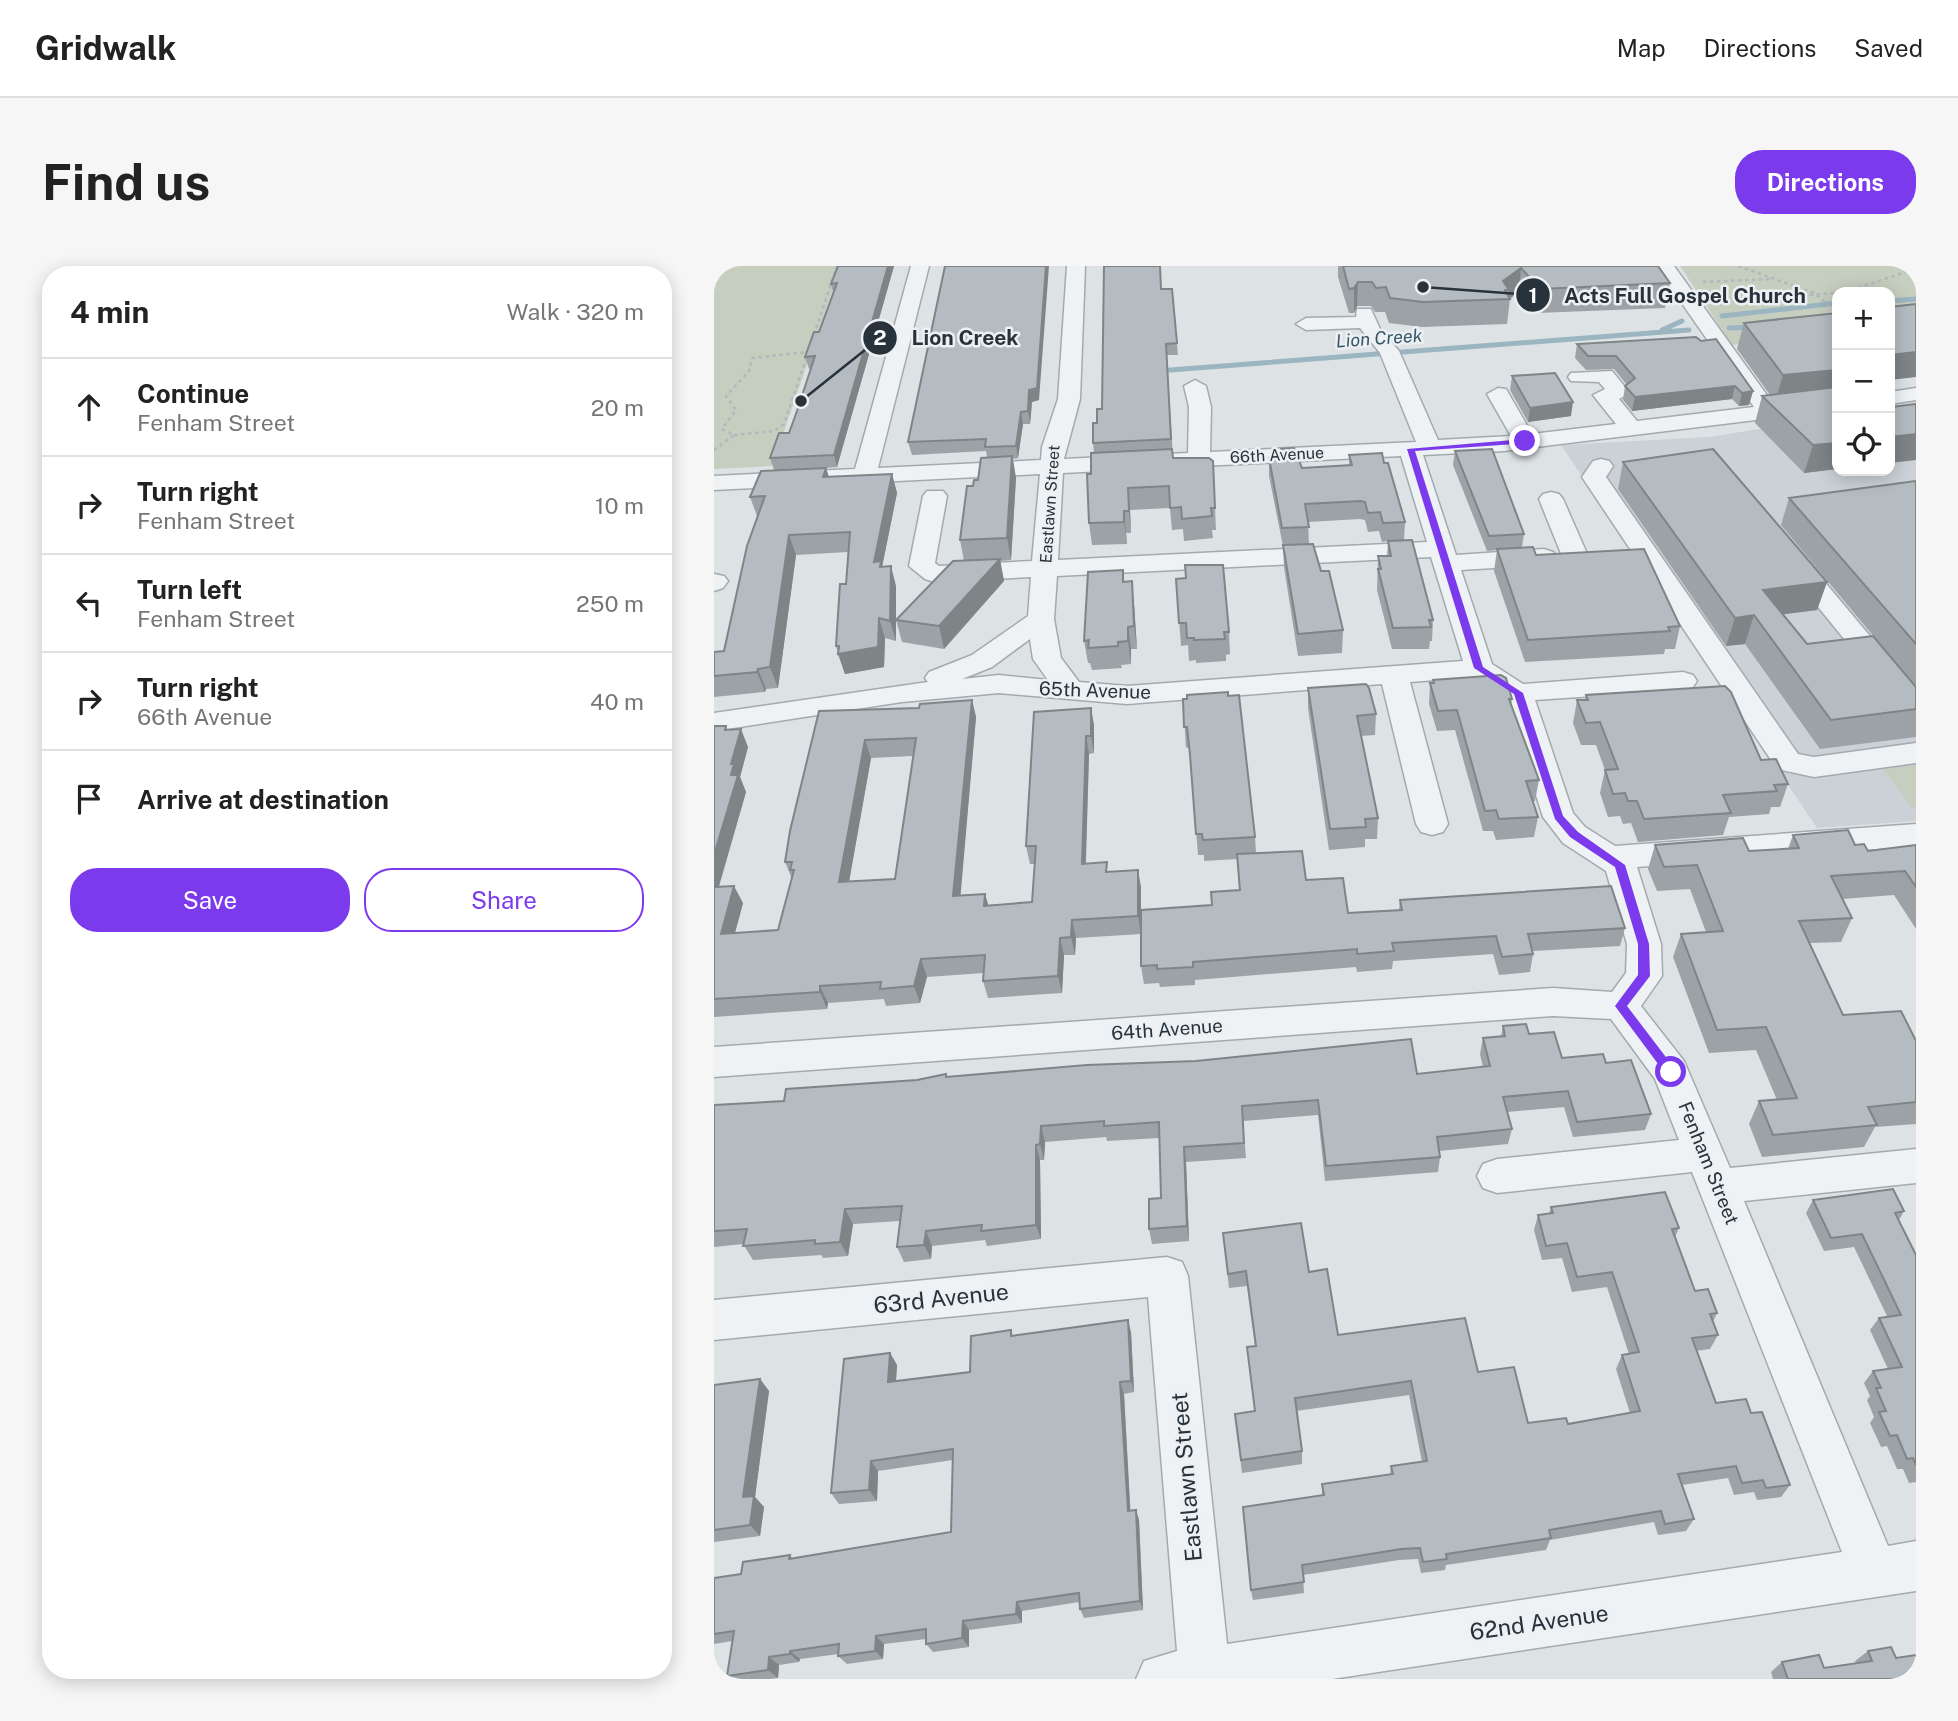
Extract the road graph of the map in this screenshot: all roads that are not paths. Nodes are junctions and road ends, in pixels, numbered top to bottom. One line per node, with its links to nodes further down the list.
1 (920, 266): 20 (street)
2 (1076, 266): 19 (street, Eastlawn Street)
3 (1665, 266): 13 (street)
4 (1306, 324): 17 (street)
5 (1566, 358): 6 (street)
6 (1578, 377): 11 (street); 14 (street)
7 (1195, 386): 18 (street)
8 (1498, 394): 16 (street)
9 (1916, 394): 10 (street)
10 (1895, 397)
11 (1596, 405)
12 (1832, 405): 13 (street, 66th Avenue)
13 (1769, 413): 14 (street, 66th Avenue)
14 (1632, 430): 15 (street, 66th Avenue)
15 (1581, 436): 16 (street, 66th Avenue); 38 (street)
16 (1525, 441): 17 (street, 66th Avenue)
17 (1420, 448): 18 (street, 66th Avenue); 26 (street)
18 (1199, 458): 19 (street, 66th Avenue)
19 (1052, 465): 20 (street, 66th Avenue); 28 (street, Eastlawn Street)
20 (866, 475): 21 (street, 66th Avenue)
21 (714, 483)
22 (934, 496): 28 (street)
23 (1551, 499): 27 (street)
24 (1775, 539): 36 (street)
25 (1604, 554): 27 (street)
26 (1444, 556): 27 (street); 28 (street); 30 (street)
27 (1575, 556)
28 (1045, 568): 29 (street, Eastlawn Street)
29 (1041, 619): 33 (street, Eastlawn Street); 34 (street)
30 (1479, 668): 31 (street, 65th Avenue); 35 (street)
31 (1394, 675): 33 (street, 65th Avenue); 39 (street)
32 (1683, 681): 35 (street)
33 (1070, 690): 34 (street, 65th Avenue)
34 (902, 693): 37 (street, 65th Avenue)
35 (1518, 693): 41 (street)
36 (1916, 709)
37 (714, 722)
38 (1916, 752)
39 (1432, 824)
40 (1916, 835): 41 (street)
41 (1609, 858): 42 (street)
42 (1621, 1006): 43 (street, 64th Avenue); 45 (street, Fenham Street)
43 (714, 1062)
44 (1916, 1166): 45 (street)
45 (1712, 1170): 46 (street); 49 (street, Fenham Street)
46 (1497, 1175)
47 (1167, 1276): 48 (street, 63rd Avenue); 50 (street, Eastlawn Street)
48 (714, 1320)
49 (1896, 1569): 50 (street, 62nd Avenue)
50 (1191, 1676)

